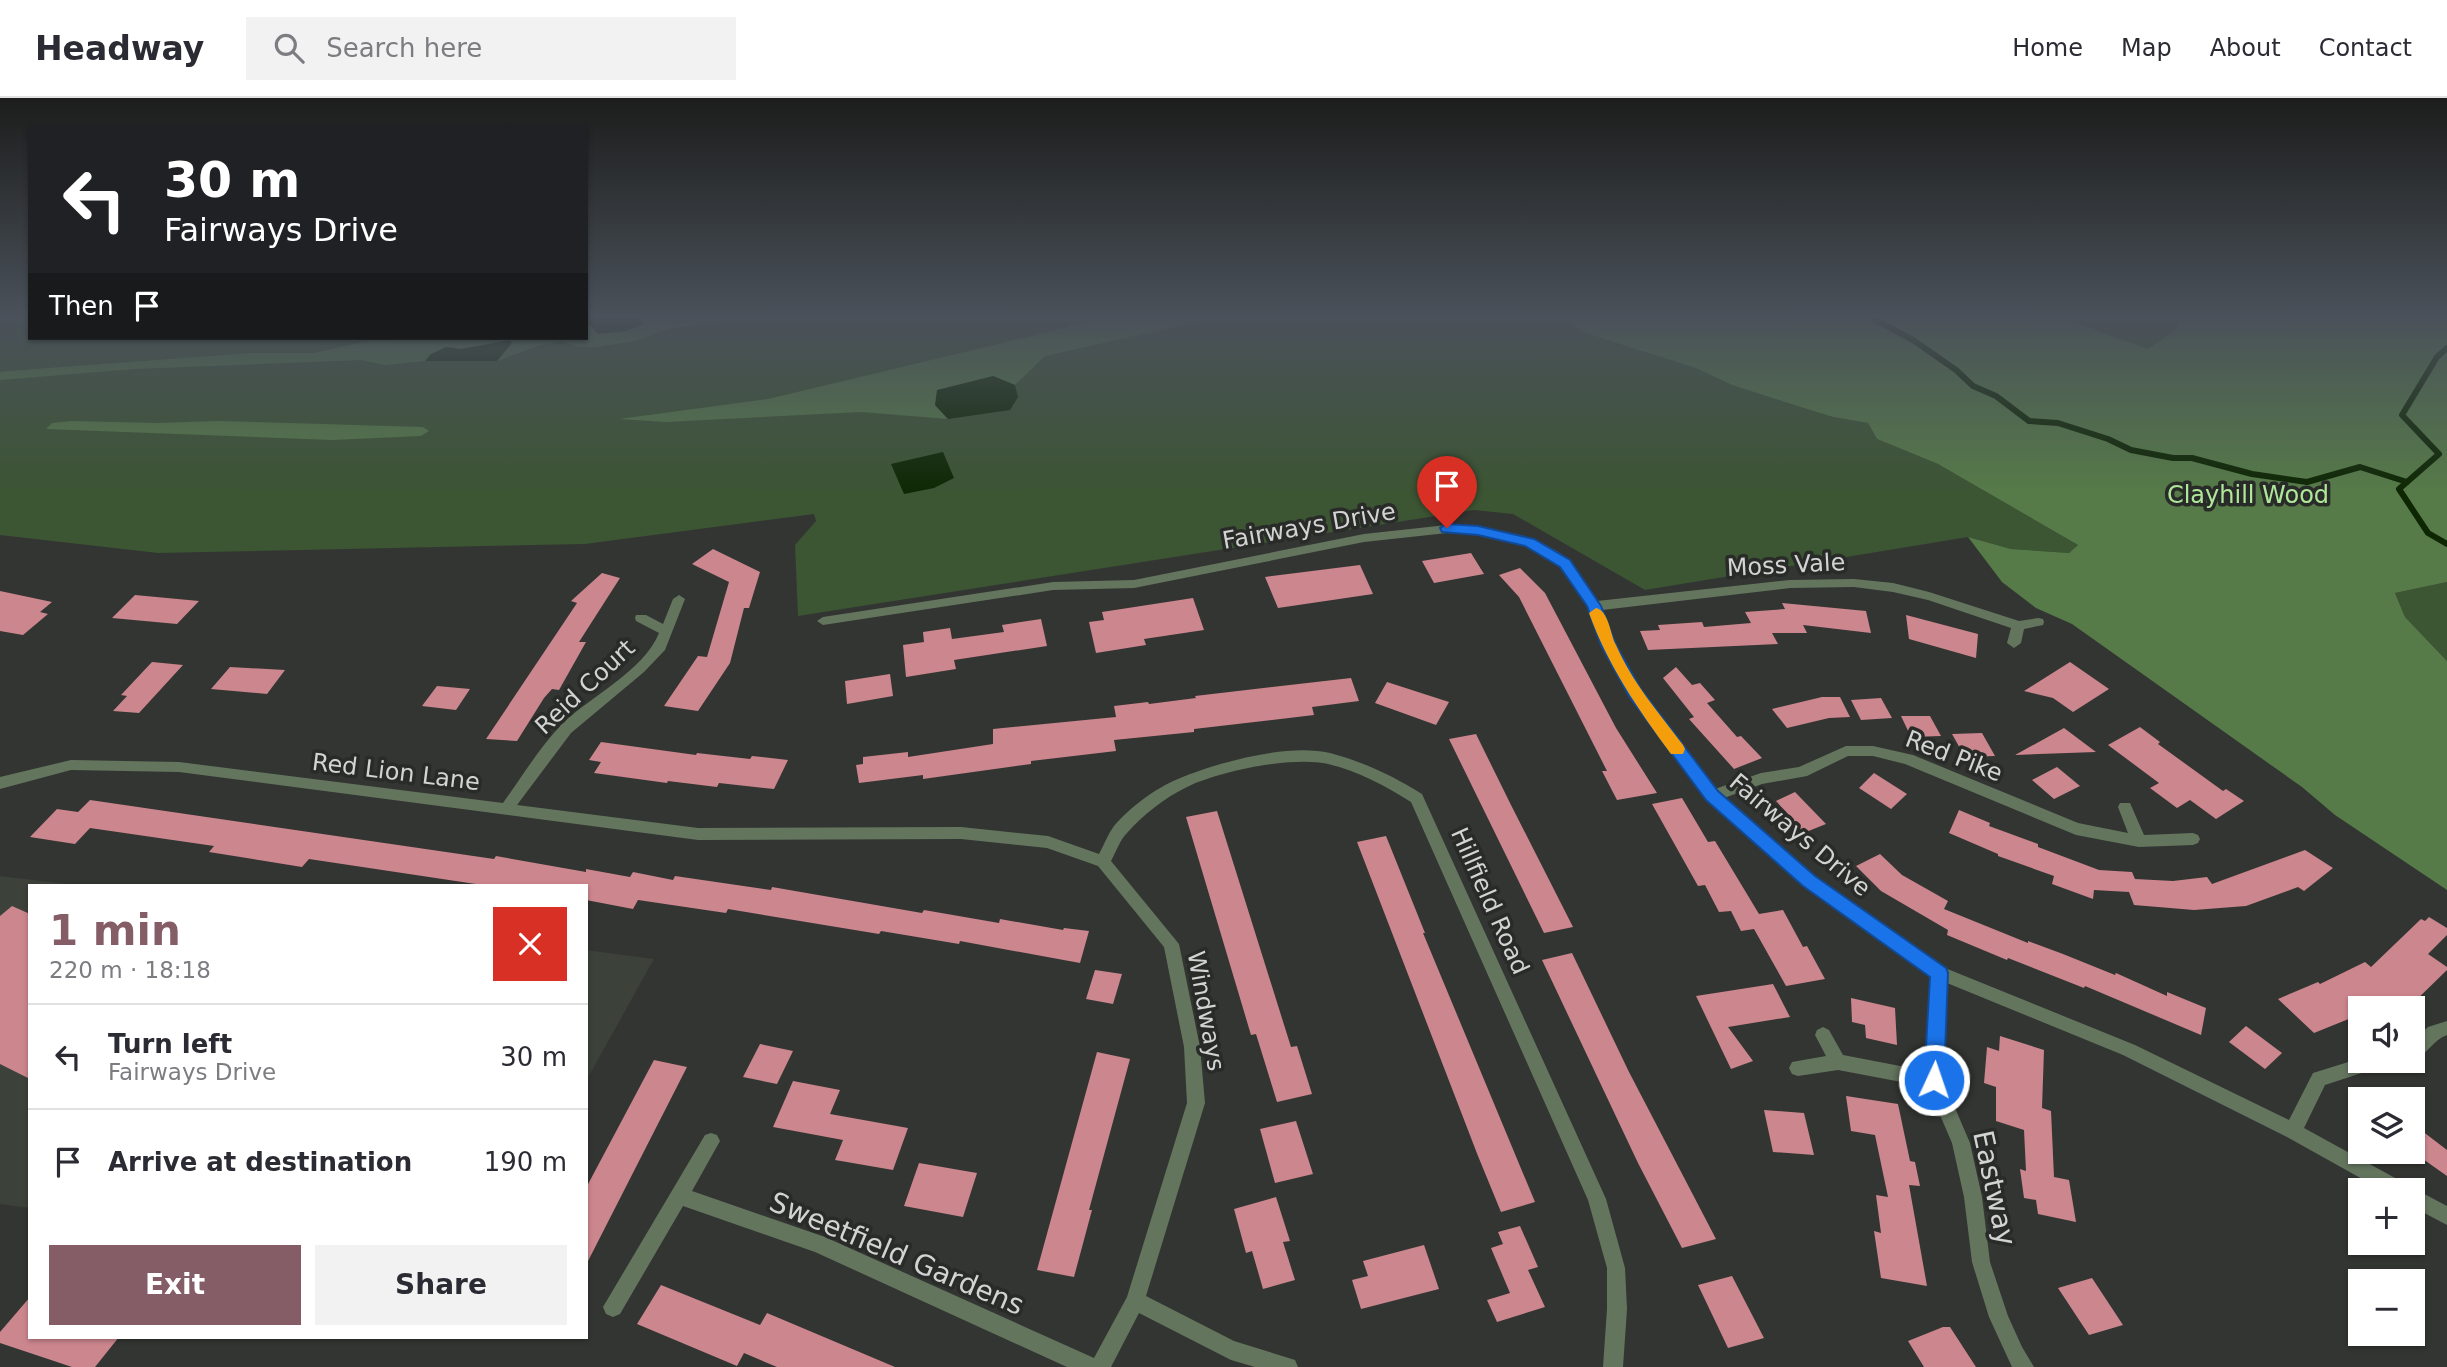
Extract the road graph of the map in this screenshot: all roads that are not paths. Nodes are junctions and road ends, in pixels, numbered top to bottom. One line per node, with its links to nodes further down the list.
1 (679, 599): 7 (street, Reid Court)
2 (1594, 606): 4 (street, Fairways Drive); 6 (street, Moss Vale); 10 (street, Fairways Drive)
3 (641, 618): 7 (street, Reid Court)
4 (823, 621)
5 (2038, 622): 6 (street, Moss Vale)
6 (2018, 626): 8 (street)
7 (666, 631): 12 (street, Reid Court)
8 (2014, 643)
9 (0, 783): 12 (street, Red Lion Lane)
10 (1712, 796): 14 (street, Red Pike); 16 (street, Fairways Drive)
11 (2125, 807): 14 (street)
12 (507, 808): 15 (street, Red Lion Lane)
13 (2193, 839): 14 (street, Red Pike)
14 (2139, 841)
15 (1103, 862): 30 (street, Windways); 35 (street, Hillfield Road)
16 (1939, 973): 23 (street, Eastway); 24 (street, Fairways Drive)
17 (2447, 1028): 19 (street)
18 (1823, 1035): 20 (street)
19 (2425, 1041)
20 (1838, 1062): 21 (street); 23 (street)
21 (1798, 1068)
22 (2348, 1070): 24 (street)
23 (1934, 1080): 36 (street, Eastway)
24 (2293, 1131): 26 (street, Fairways Drive)
25 (711, 1141): 27 (street)
26 (2378, 1178)
27 (679, 1196): 31 (street); 32 (street, Sweetfield Gardens)
28 (2425, 1204): 29 (street)
29 (2447, 1216)
30 (1135, 1301): 33 (street, Windways); 34 (street)
31 (613, 1307)
32 (1090, 1367)
33 (1100, 1367)
34 (1288, 1367)
35 (1612, 1367)
36 (2024, 1367)

